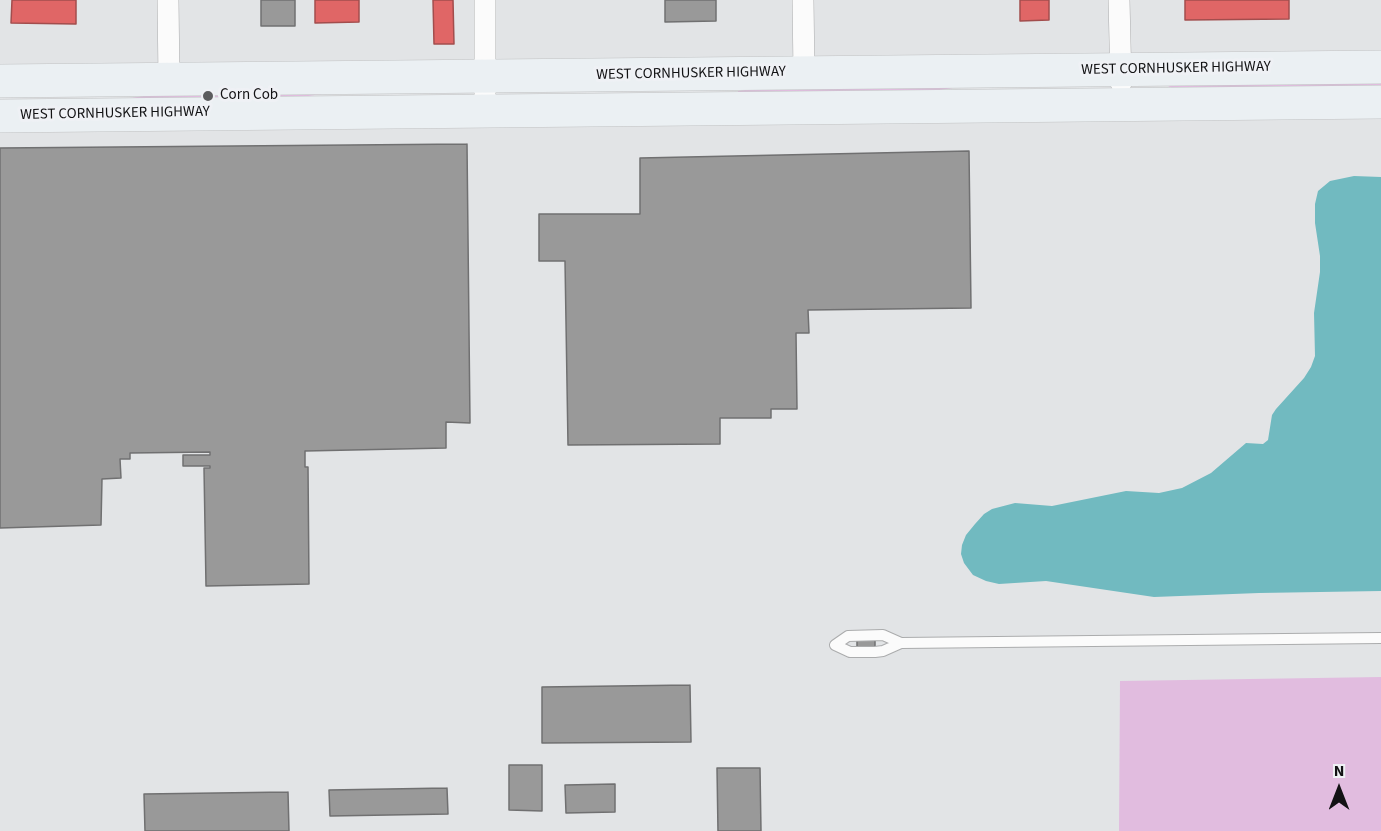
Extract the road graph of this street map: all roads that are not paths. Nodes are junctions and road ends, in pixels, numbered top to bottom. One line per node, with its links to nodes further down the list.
1 (168, 0): 9 (street)
2 (485, 0): 8 (street)
3 (803, 0): 7 (street)
4 (1119, 0): 6 (street)
5 (1381, 67): 6 (main road, WEST CORNHUSKER HIGHWAY)
6 (1120, 70): 7 (main road, WEST CORNHUSKER HIGHWAY); 12 (street)
7 (804, 73): 8 (main road, WEST CORNHUSKER HIGHWAY)
8 (486, 76): 9 (main road, WEST CORNHUSKER HIGHWAY); 13 (street)
9 (169, 80): 10 (main road, WEST CORNHUSKER HIGHWAY)
10 (0, 81)
11 (1381, 102): 12 (main road, WEST CORNHUSKER HIGHWAY)
12 (1121, 104): 13 (main road, WEST CORNHUSKER HIGHWAY)
13 (485, 111): 14 (main road, WEST CORNHUSKER HIGHWAY)
14 (0, 116)
15 (1381, 638): 16 (lane)
16 (901, 643): 16 (lane)

